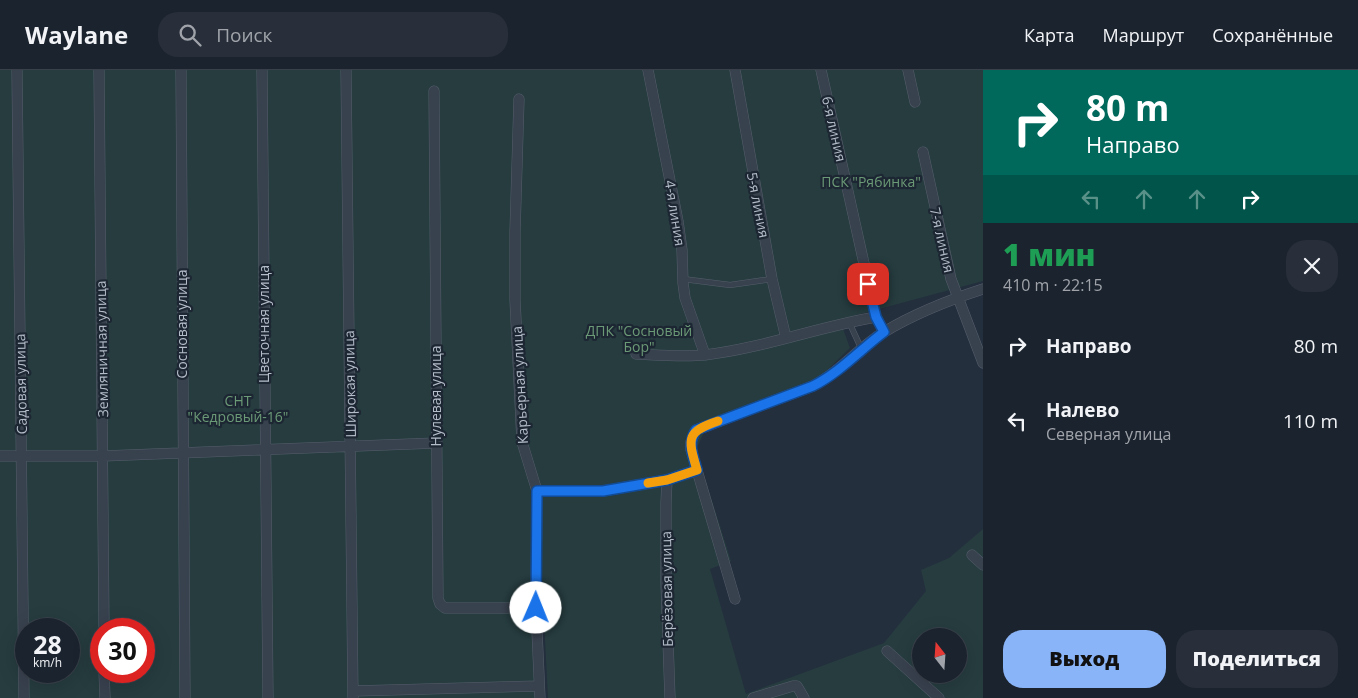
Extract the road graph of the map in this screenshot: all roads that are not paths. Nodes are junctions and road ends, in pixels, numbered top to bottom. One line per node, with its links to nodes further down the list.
1 (17, 70): 32 (street, Садовая улица)
2 (99, 70): 31 (street, Земляничная улица)
3 (181, 70): 29 (street, Сосновая улица)
4 (262, 70): 28 (street, Цветочная улица)
5 (346, 70): 27 (street, Широкая улица)
6 (648, 70): 15 (street, 4-я линия)
7 (735, 70): 14 (street, 5-я линия)
8 (820, 70): 18 (street, 6-я линия)
9 (908, 70): 12 (street)
10 (434, 91): 26 (street, Нулевая улица)
11 (519, 99): 35 (street, Карьерная улица)
12 (915, 102)
13 (922, 152): 17 (street, 7-я линия)
14 (772, 278): 15 (lane); 21 (street, 5-я линия)
15 (682, 279): 24 (street, 4-я линия)
16 (983, 288): 17 (street)
17 (957, 298): 20 (street); 25 (street, 7-я линия)
18 (876, 317): 19 (street); 20 (street, 6-я линия)
19 (849, 322): 21 (street); 22 (lane)
20 (884, 332): 22 (street)
21 (786, 338): 24 (street)
22 (862, 349): 33 (street)
23 (636, 354): 24 (street)
24 (705, 355)
25 (983, 363)
26 (436, 443): 27 (street); 39 (street, Нулевая улица)
27 (350, 446): 28 (street); 44 (street, Широкая улица)
28 (265, 451): 29 (street); 48 (street, Цветочная улица)
29 (183, 452): 31 (street); 47 (street, Сосновая улица)
30 (0, 456): 32 (street)
31 (103, 456): 32 (street); 40 (street, Земляничная улица)
32 (22, 457): 45 (street, Садовая улица)
33 (697, 470): 34 (street); 38 (street)
34 (667, 480): 35 (street); 50 (street, Берёзовая улица)
35 (537, 491): 39 (street, Карьерная улица)
36 (972, 556): 37 (street)
37 (983, 565)
38 (734, 599)
39 (536, 608): 43 (street, Карьерная улица)
40 (104, 618)
41 (887, 651): 53 (street)
42 (104, 683): 46 (street)
43 (539, 686): 44 (street); 49 (street, Карьерная улица)
44 (353, 694)
45 (24, 698)
46 (104, 698)
47 (184, 698)
48 (268, 698)
49 (540, 698)
50 (670, 698)
51 (753, 698): 52 (street)
52 (804, 698)
53 (939, 698)

